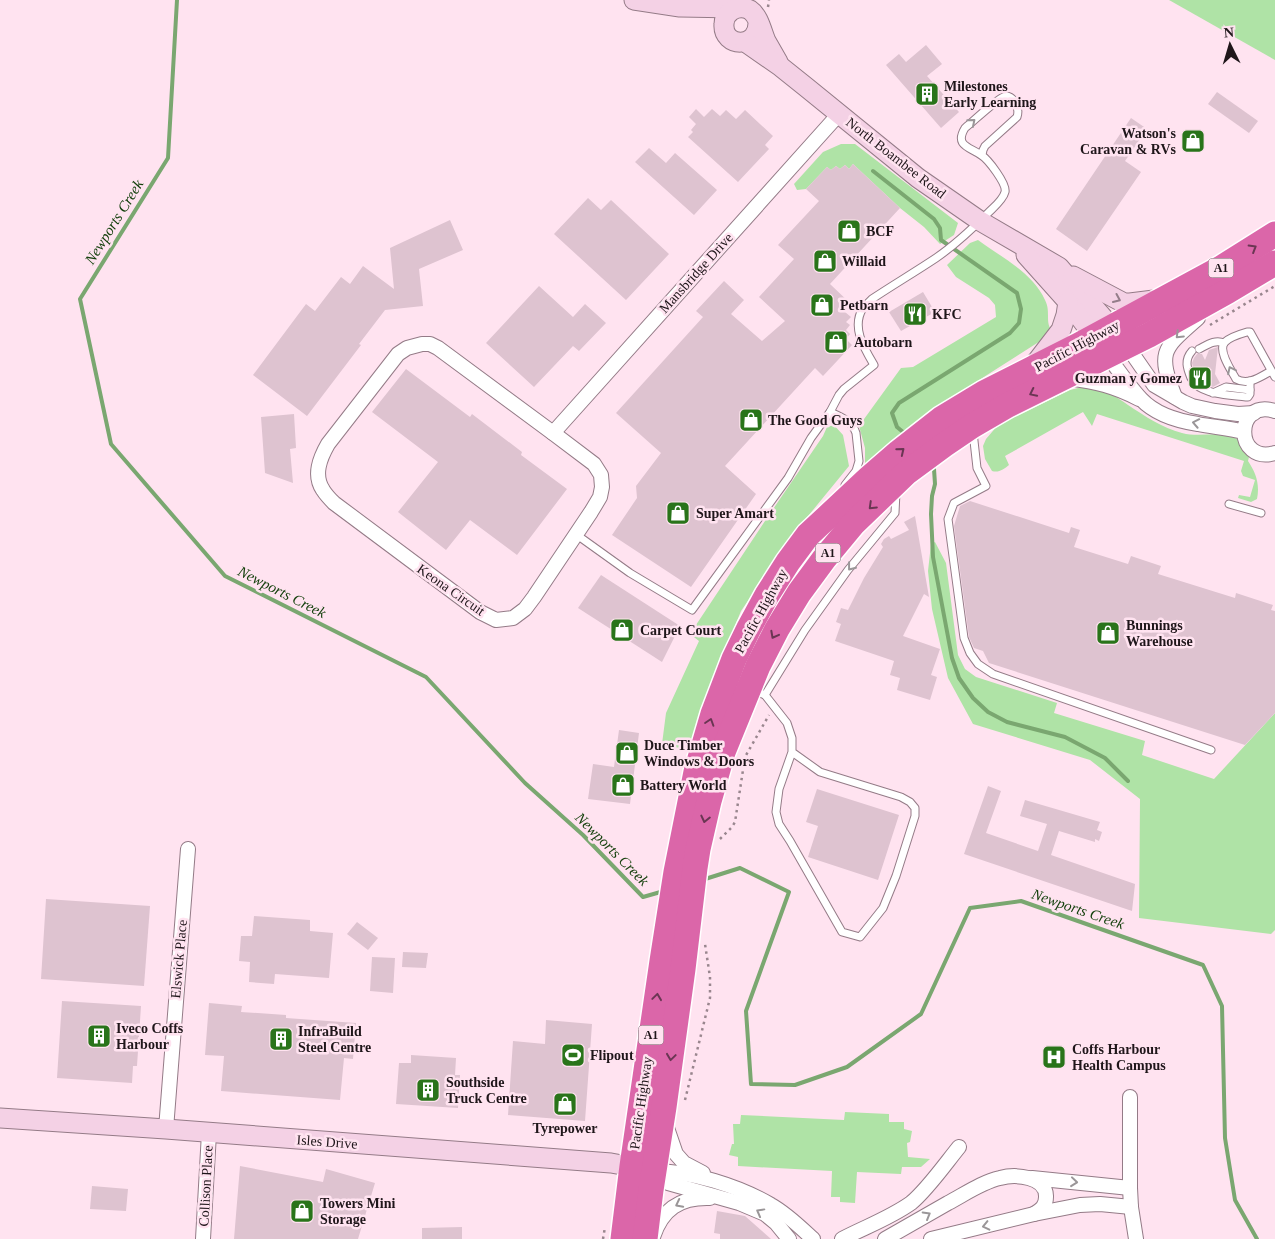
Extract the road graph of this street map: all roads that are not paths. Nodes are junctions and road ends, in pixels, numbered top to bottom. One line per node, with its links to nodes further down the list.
1 (634, 0): 2 (street)
2 (680, 7): 3 (street); 4 (street)
3 (749, 9): 4 (street); 5 (street); 6 (street, North Boambee Road)
4 (723, 26): 5 (street)
5 (745, 42): 6 (street, North Boambee Road)
6 (781, 67): 7 (street, North Boambee Road)
7 (839, 114): 9 (street, North Boambee Road); 29 (street, Mansbridge Drive)
8 (982, 155): 8 (lane, one-way to 8); 9 (lane)
9 (980, 221): 11 (street, North Boambee Road); 26 (lane)
10 (1275, 234): 15 (highway, Pacific Highway / A1, one-way to 10)
11 (1015, 242): 13 (street, North Boambee Road); 16 (street, North Boambee Road)
12 (1275, 263): 14 (highway, Pacific Highway / A1)
13 (1059, 267): 15 (street, one-way to 15); 17 (street, North Boambee Road)
14 (1228, 291): 17 (highway, Pacific Highway / A1); 23 (street, one-way to 23)
15 (1165, 299): 17 (highway, Pacific Highway / A1)
16 (1068, 302): 17 (street, North Boambee Road); 19 (street)
17 (1111, 341): 19 (highway, Pacific Highway / A1); 21 (highway, Pacific Highway / A1); 23 (street); 24 (street)
18 (1224, 343): 20 (lane); 22 (lane, one-way to 18); 22 (lane)
19 (1029, 371): 37 (highway, Pacific Highway / A1, one-way to 19)
20 (1273, 374): 22 (lane)
21 (1066, 377): 24 (street); 28 (highway, Pacific Highway / A1, one-way to 28)
22 (1250, 382)
23 (1175, 397): 27 (street)
24 (1142, 400): 30 (street, one-way to 24)
25 (1274, 409): 27 (street)
26 (830, 412): 32 (lane); 36 (lane)
27 (1254, 413): 30 (street)
28 (972, 426): 38 (highway, Pacific Highway / A1, one-way to 38); 39 (lane)
29 (553, 432): 36 (street, Keona Circuit); 36 (street, Keona Circuit)
30 (1244, 432): 31 (street)
31 (1275, 452)
32 (841, 491)
33 (836, 497): 37 (lane)
34 (1230, 504): 35 (lane)
35 (1261, 513)
36 (577, 535)
37 (808, 535): 42 (highway, Pacific Highway / A1, one-way to 37)
38 (757, 692): 40 (lane); 42 (highway, Pacific Highway / A1, one-way to 42)
39 (1211, 750)
40 (792, 752): 40 (lane)
41 (188, 849): 47 (street, Elswick Place)
42 (686, 870): 43 (highway, Pacific Highway / A1)
43 (681, 904): 45 (highway, Pacific Highway / A1, one-way to 45); 50 (highway, Pacific Highway / A1, one-way to 43)
44 (1130, 1097): 53 (street)
45 (673, 1109): 50 (highway, Pacific Highway / A1); 52 (street)
46 (0, 1118): 47 (street, Isles Drive)
47 (166, 1129): 48 (street, Isles Drive)
48 (209, 1133): 50 (street, Isles Drive); 57 (street, Collison Place)
49 (960, 1147): 63 (street)
50 (643, 1168): 52 (street); 54 (street); 58 (highway, Pacific Highway / A1); 59 (highway, Pacific Highway / A1)
51 (1026, 1177): 53 (street, one-way to 53); 56 (street); 64 (street, one-way to 51)
52 (721, 1183): 62 (street)
53 (1130, 1188): 55 (street)
54 (723, 1198): 60 (street, one-way to 60); 61 (street, one-way to 54)
55 (1131, 1207): 56 (street); 66 (street)
56 (1034, 1214): 65 (street, one-way to 65)
57 (203, 1239)
58 (623, 1239)
59 (645, 1239)
60 (653, 1239)
61 (789, 1239)
62 (813, 1239)
63 (842, 1239)
64 (885, 1239)
65 (931, 1239)
66 (1136, 1239)

